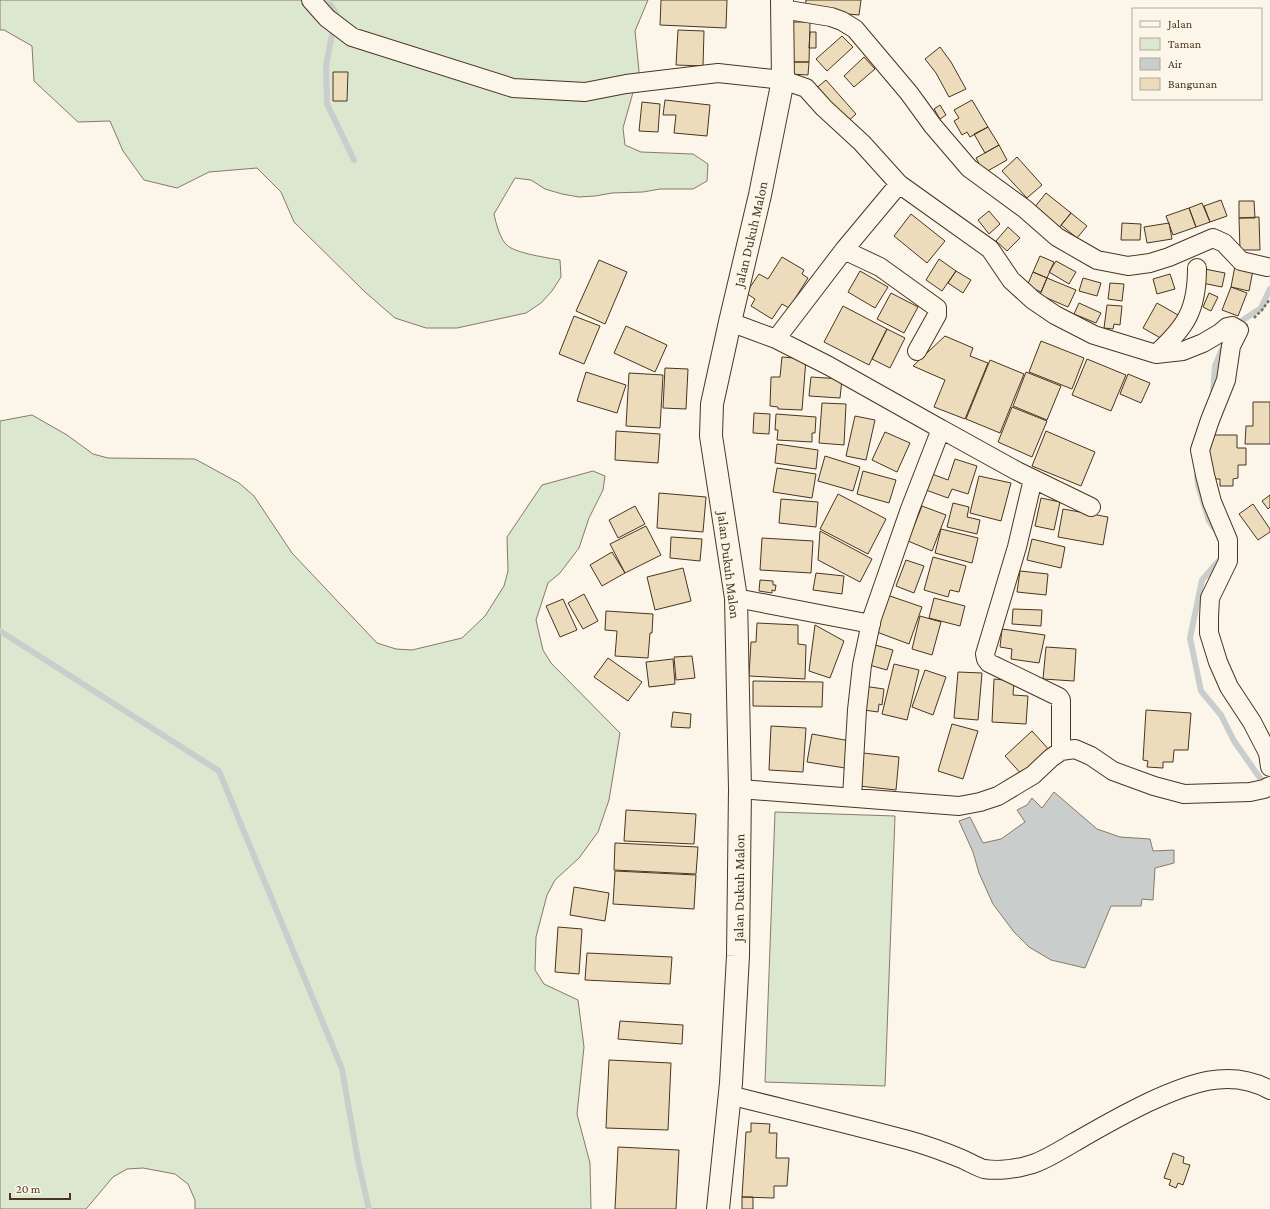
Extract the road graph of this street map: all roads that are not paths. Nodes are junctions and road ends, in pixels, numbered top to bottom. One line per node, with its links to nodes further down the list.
1 (311, 0): 3 (street)
2 (782, 5): 3 (street, Jalan Dukuh Malon); 6 (street)
3 (783, 80): 4 (street); 8 (street, Jalan Dukuh Malon)
4 (899, 184): 5 (street); 11 (street)
5 (844, 250): 9 (street); 10 (street)
6 (1267, 267)
7 (1197, 268): 11 (street)
8 (730, 322): 9 (street); 15 (street, Jalan Dukuh Malon)
9 (776, 339): 12 (street)
10 (917, 351)
11 (1156, 354): 18 (street)
12 (941, 429): 13 (street); 16 (street)
13 (1033, 479): 14 (street); 17 (street)
14 (1092, 508)
15 (736, 598): 16 (street); 20 (street, Jalan Dukuh Malon)
16 (871, 624): 21 (street)
17 (1061, 751): 19 (street); 21 (street)
18 (1270, 767)
19 (1267, 787)
20 (740, 789): 21 (street); 23 (street, Jalan Dukuh Malon)
21 (852, 797)
22 (1270, 1090): 23 (street)
23 (729, 1095): 24 (street, Jalan Dukuh Malon)
24 (718, 1209)

